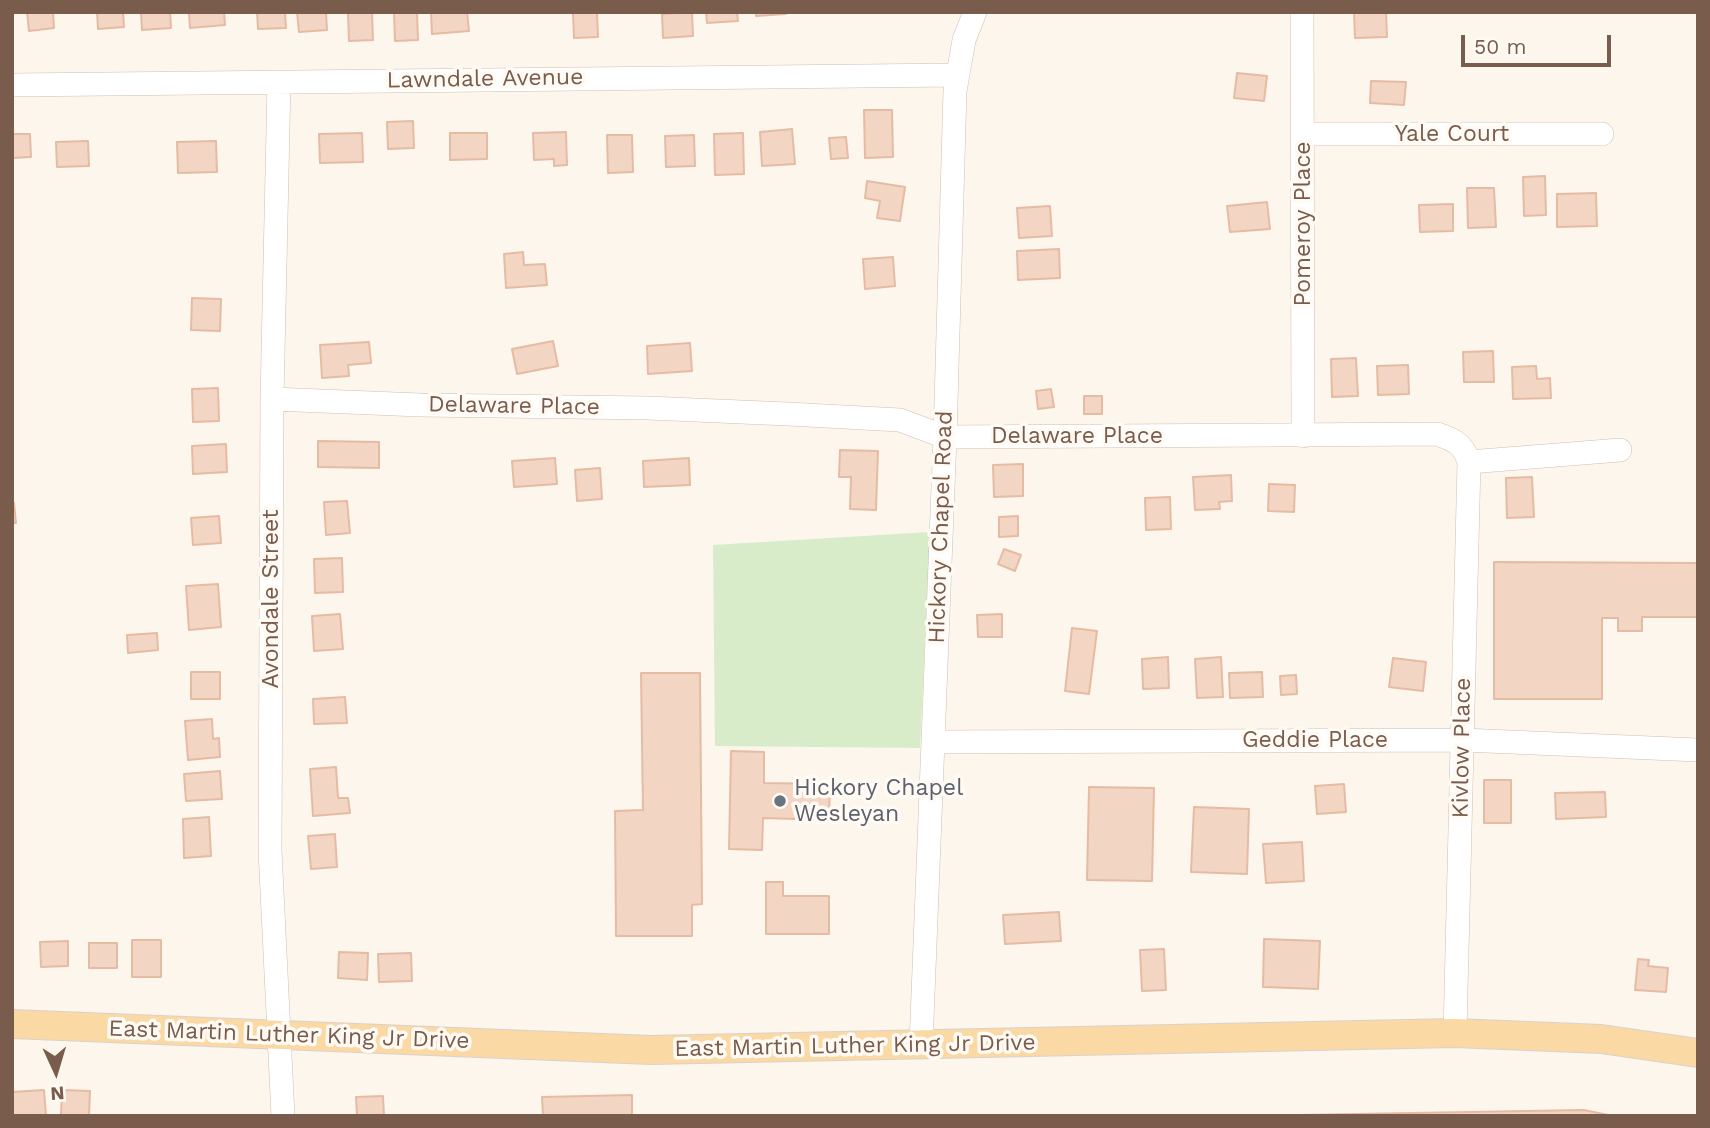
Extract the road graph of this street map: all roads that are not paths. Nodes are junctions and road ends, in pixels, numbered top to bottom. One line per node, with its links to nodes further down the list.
1 (975, 12): 3 (street, Hickory Chapel Road)
2 (1302, 12): 6 (street, Pomeroy Place)
3 (957, 75): 4 (street, Lawndale Avenue); 10 (street, Hickory Chapel Road)
4 (279, 82): 5 (street, Lawndale Avenue); 8 (street, Avondale Street)
5 (12, 85)
6 (1302, 134): 7 (street, Yale Court); 9 (street, Pomeroy Place)
7 (1602, 134)
8 (272, 399): 10 (street, Delaware Place); 18 (street, Avondale Street)
9 (1303, 436): 10 (street, Delaware Place); 12 (street, Delaware Place)
10 (945, 437): 14 (street, Hickory Chapel Road)
11 (1620, 450): 12 (street)
12 (1469, 462): 13 (street, Kivlow Place)
13 (1463, 740): 14 (street, Geddie Place); 15 (street, Geddie Place); 17 (street, Kivlow Place)
14 (933, 742): 19 (street, Hickory Chapel Road)
15 (1698, 750)
16 (12, 1024): 18 (main road, East Martin Luther King Jr Drive)
17 (1455, 1033): 19 (main road, East Martin Luther King Jr Drive); 20 (main road, East Martin Luther King Jr Drive)
18 (281, 1035): 19 (main road, East Martin Luther King Jr Drive); 21 (street, Avondale Street)
19 (921, 1045)
20 (1698, 1053)
21 (283, 1116)

